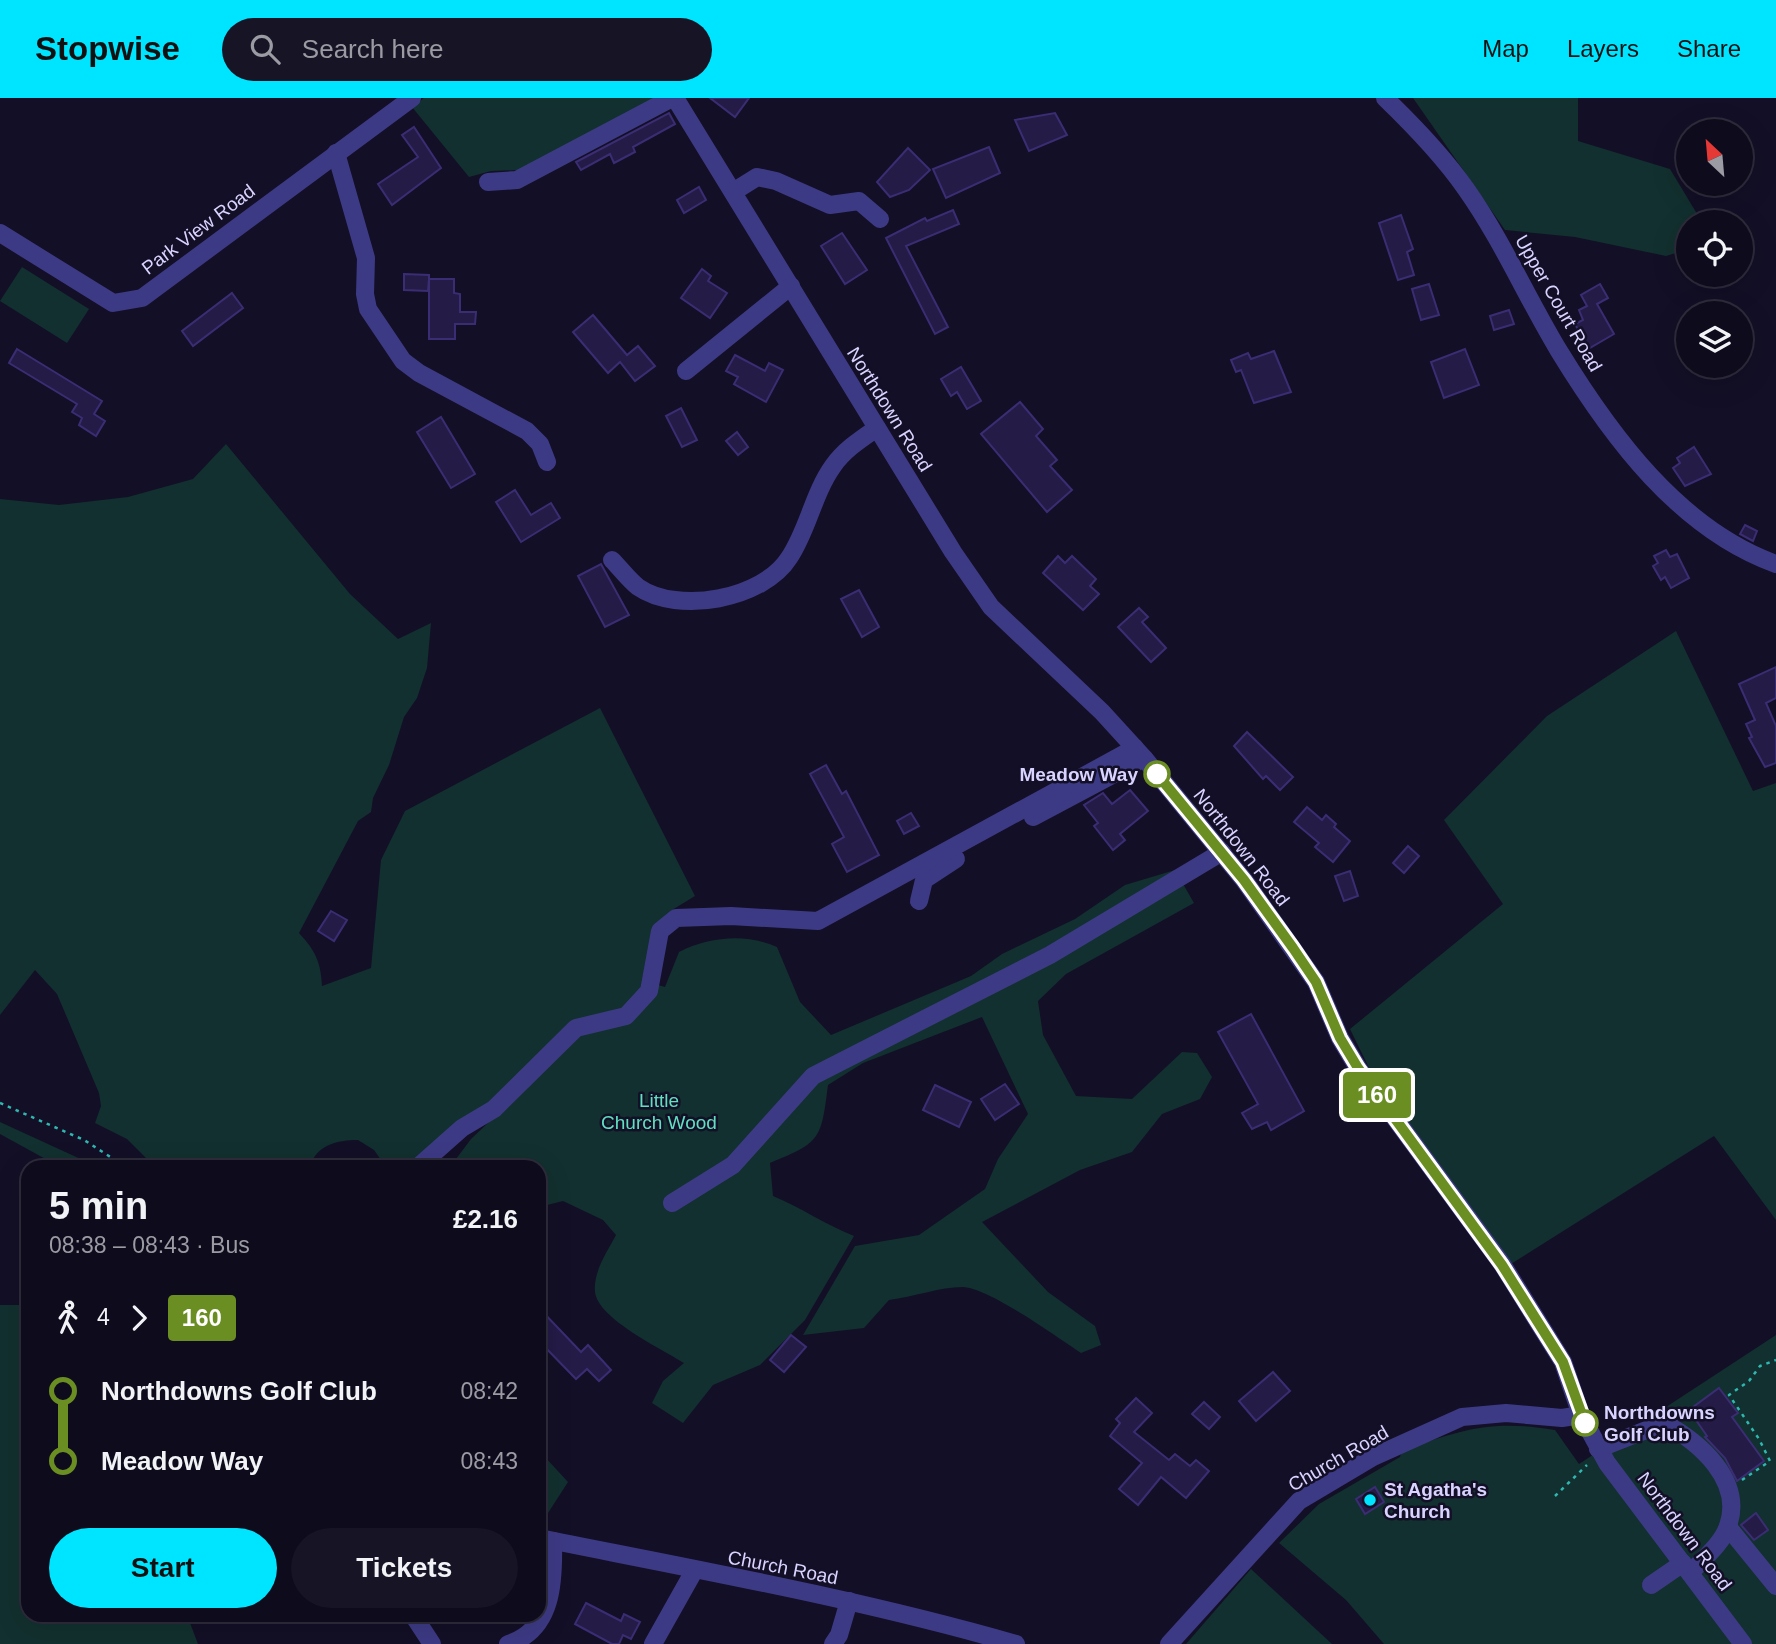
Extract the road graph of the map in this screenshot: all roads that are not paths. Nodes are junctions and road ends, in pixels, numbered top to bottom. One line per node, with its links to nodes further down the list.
1 (412, 98): 4 (street, Park View Road)
2 (673, 98): 5 (street); 6 (street, Northdown Road)
3 (1385, 98): 14 (street, Upper Court Road)
4 (336, 153): 8 (street, Park View Road); 12 (street)
5 (488, 182)
6 (733, 192): 7 (street); 9 (street, Northdown Road)
7 (880, 219)
8 (0, 233)
9 (791, 286): 10 (street); 11 (street, Northdown Road)
10 (686, 372)
11 (877, 428): 13 (street); 15 (street, Northdown Road)
12 (547, 462)
13 (612, 560)
14 (1776, 564)
15 (1139, 753): 16 (street, Northdown Road); 17 (street); 18 (street)
16 (1222, 852): 19 (street); 20 (street, Northdown Road)
17 (919, 901)
18 (426, 1160)
19 (672, 1203)
20 (1581, 1415): 21 (street, Northdown Road); 37 (street, Church Road)
21 (1600, 1451): 22 (street); 24 (street, Northdown Road)
22 (1728, 1527): 24 (street); 27 (street)
23 (546, 1540): 25 (street, Church Road); 29 (street)
24 (1686, 1568): 26 (street); 38 (street, Northdown Road)
25 (694, 1571): 28 (street, Church Road); 34 (street)
26 (1651, 1585)
27 (1776, 1586)
28 (849, 1601): 35 (street); 36 (street, Church Road)
29 (546, 1609)
30 (418, 1622): 32 (street)
31 (540, 1622): 33 (street)
32 (432, 1644)
33 (508, 1644)
34 (653, 1644)
35 (833, 1644)
36 (1016, 1644)
37 (1169, 1644)
38 (1744, 1644)

